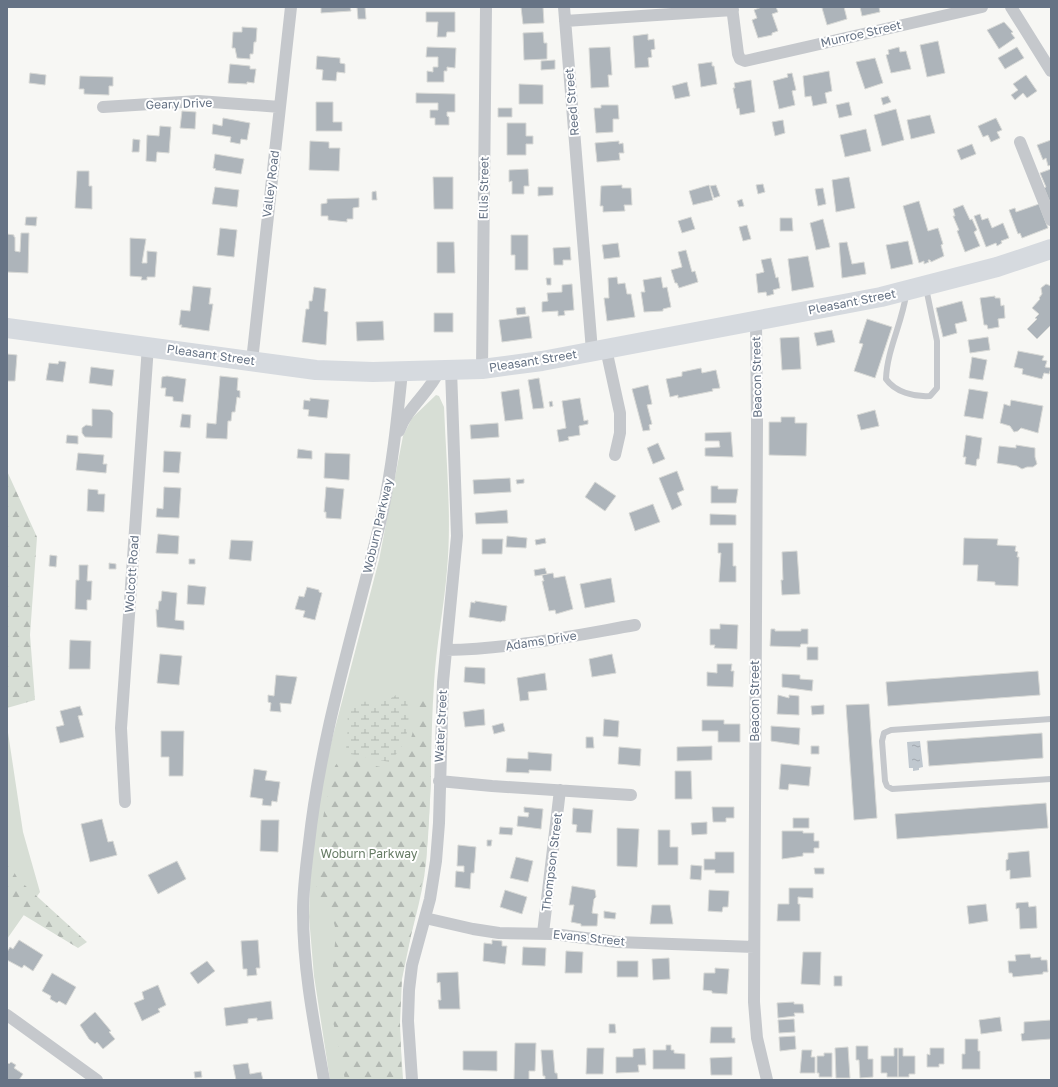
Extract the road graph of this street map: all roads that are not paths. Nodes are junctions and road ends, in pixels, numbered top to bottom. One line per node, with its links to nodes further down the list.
1 (291, 7): 9 (street, Valley Road)
2 (486, 7): 21 (street, Ellis Street)
3 (564, 7): 7 (street, Reed Street)
4 (982, 7): 6 (street, Munroe Street)
5 (1011, 7): 8 (street)
6 (732, 8): 7 (street)
7 (565, 21): 19 (street, Reed Street)
8 (1051, 71)
9 (280, 107): 10 (street, Geary Drive); 20 (street, Valley Road)
10 (103, 108)
11 (1020, 142): 12 (street)
12 (1051, 220)
13 (1051, 249): 14 (main road, Pleasant Street)
14 (926, 286): 15 (main road, Pleasant Street); 15 (lane)
15 (907, 291): 16 (main road, Pleasant Street)
16 (756, 321): 19 (main road, Pleasant Street); 36 (street, Beacon Street)
17 (7, 328): 18 (main road, Pleasant Street)
18 (148, 346): 20 (main road, Pleasant Street); 33 (street, Wolcott Road)
19 (599, 350): 21 (main road, Pleasant Street); 25 (street, Reed Street)
20 (252, 361): 23 (main road, Pleasant Street)
21 (482, 369): 22 (main road, Pleasant Street)
22 (445, 371): 23 (main road, Pleasant Street); 24 (street, Woburn Parkway); 27 (street, Water Street)
23 (402, 372): 24 (street, Woburn Parkway)
24 (395, 443): 39 (street, Woburn Parkway)
25 (615, 455)
26 (635, 625): 27 (street, Adams Drive)
27 (446, 650): 30 (street, Water Street)
28 (1051, 719): 29 (lane)
29 (1051, 780)
30 (439, 781): 31 (street); 34 (street, Water Street)
31 (560, 790): 32 (street); 35 (street, Thompson Street)
32 (631, 795)
33 (125, 802)
34 (425, 918): 35 (street, Evans Street); 40 (street, Water Street)
35 (543, 933): 36 (street, Evans Street)
36 (754, 947): 41 (street, Beacon Street)
37 (7, 1015): 38 (street)
38 (97, 1080)
39 (324, 1080)
40 (412, 1080)
41 (767, 1080)

